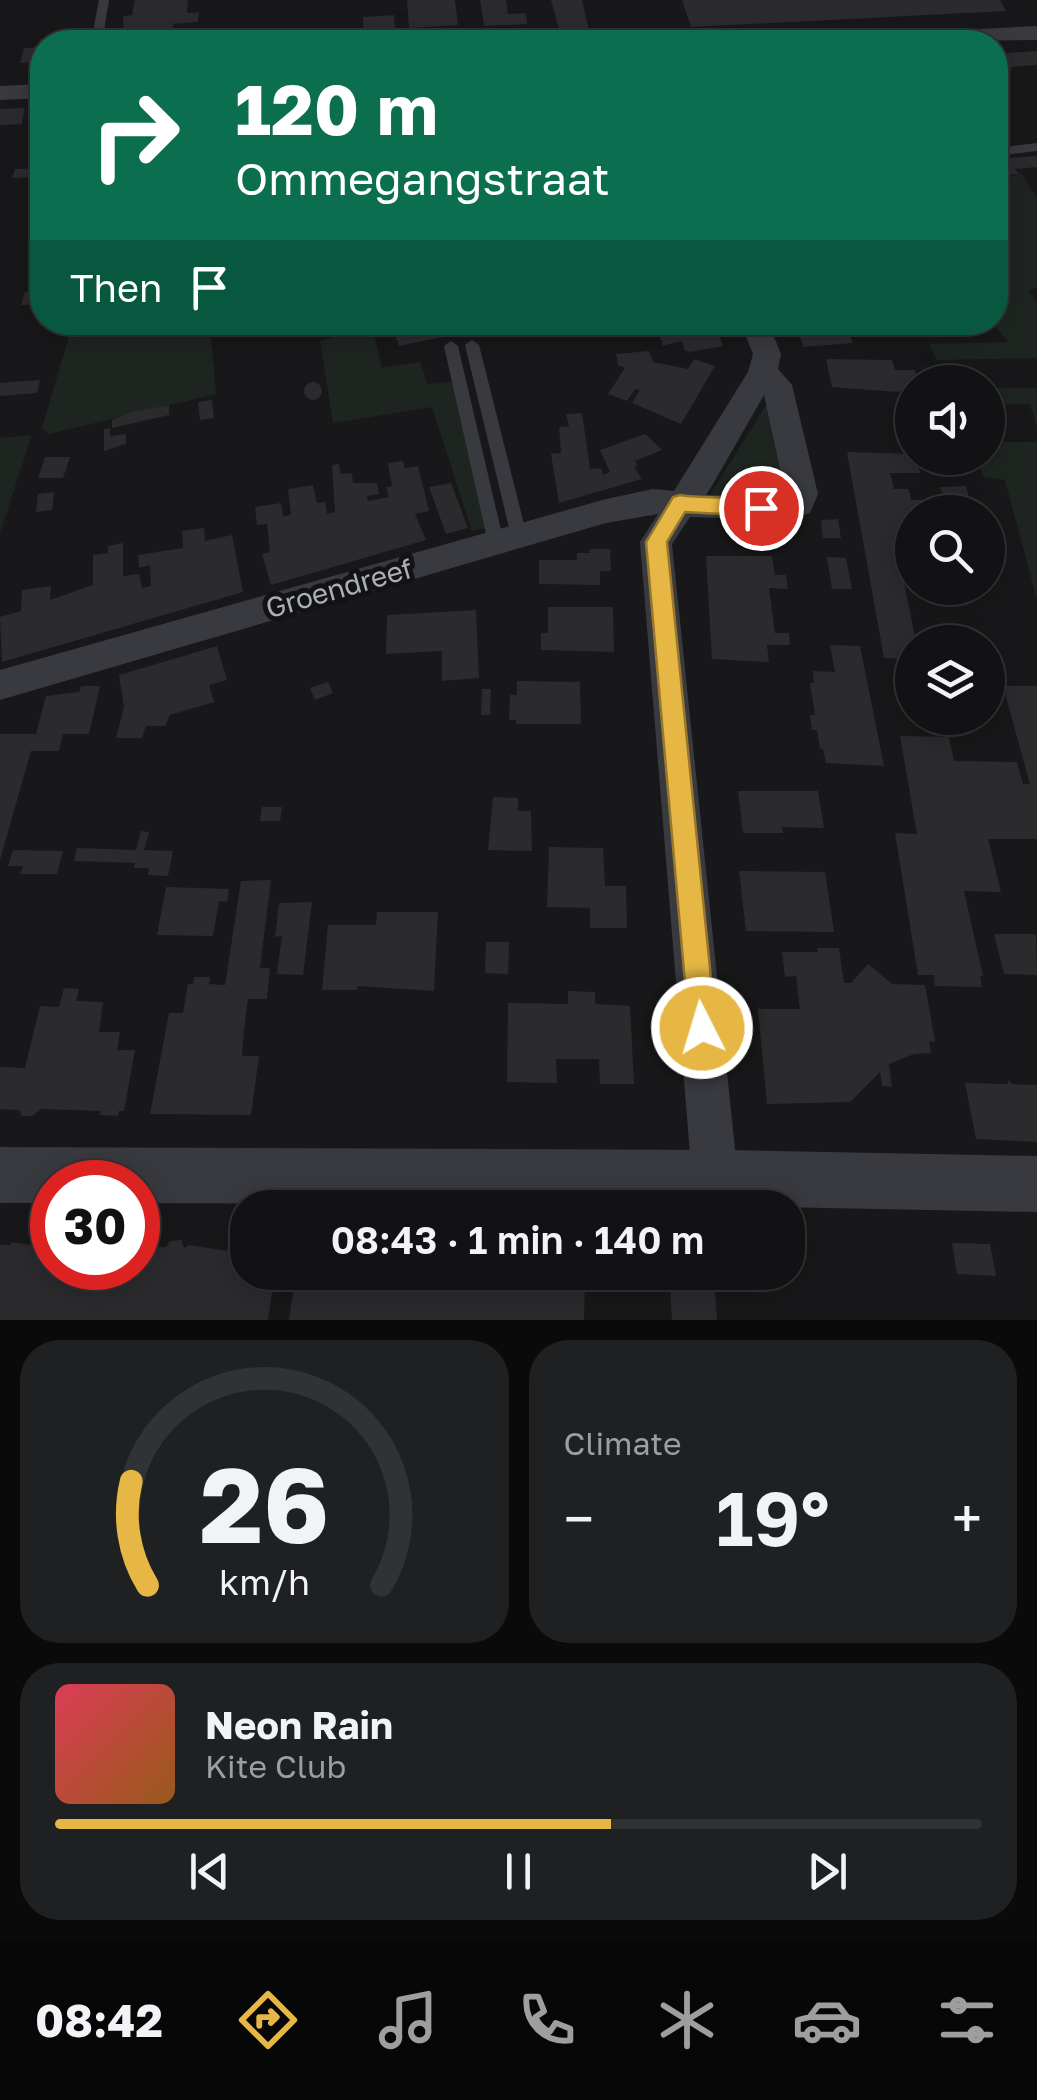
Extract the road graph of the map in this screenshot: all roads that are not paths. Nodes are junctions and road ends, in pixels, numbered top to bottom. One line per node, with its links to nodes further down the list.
1 (104, 0): 2 (lane)
2 (98, 30)
3 (1037, 33): 4 (street)
4 (1008, 35)
5 (30, 92): 6 (street)
6 (0, 93)
7 (1037, 147): 8 (lane)
8 (1008, 150)
9 (759, 335): 12 (street)
10 (472, 345): 14 (lane)
11 (451, 346): 14 (lane)
12 (763, 372): 13 (street); 13 (street, Groendreef)
13 (680, 503): 14 (street, Groendreef); 17 (street)
14 (508, 539): 15 (street, Groendreef)
15 (0, 685)
16 (0, 1175): 17 (street)
17 (714, 1178): 18 (street)
18 (1037, 1184)

